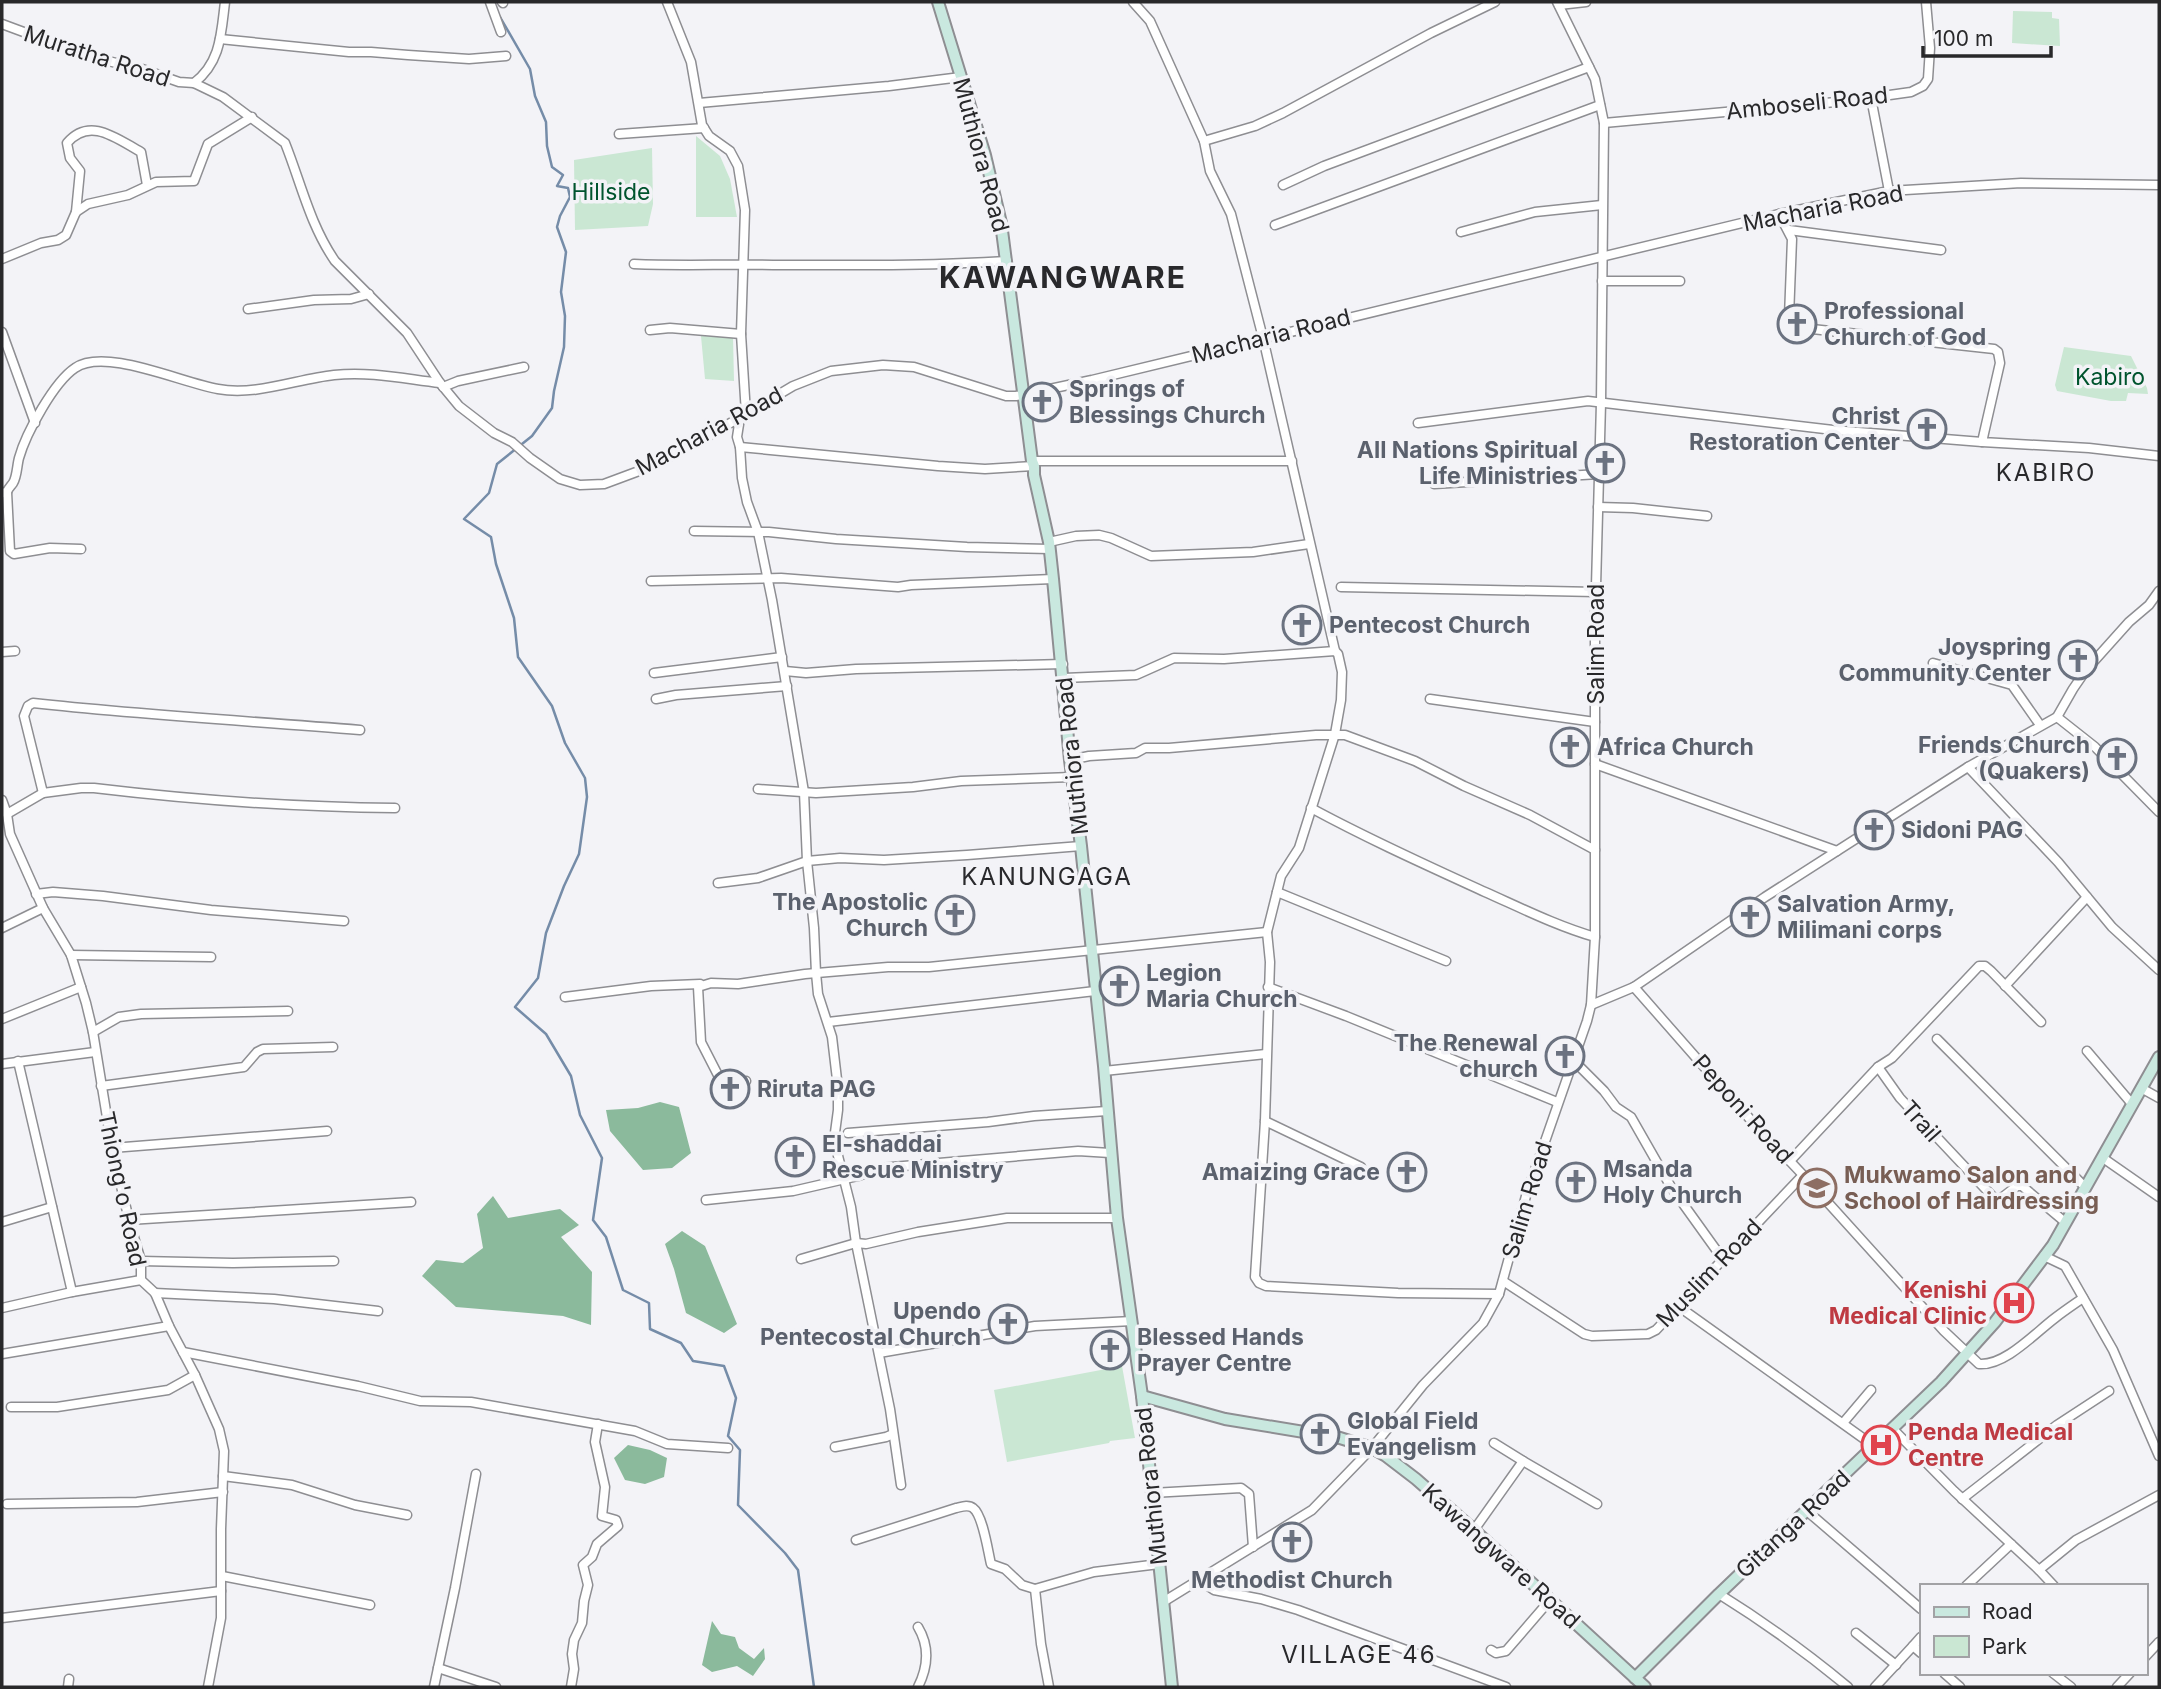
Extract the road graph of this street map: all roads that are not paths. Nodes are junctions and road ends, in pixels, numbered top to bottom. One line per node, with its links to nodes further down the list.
1 (225, 2): 12 (street, Muratha Road)
2 (490, 2): 11 (street)
3 (667, 2): 18 (street)
4 (937, 2): 15 (street, Muthiora Road)
5 (1133, 2): 24 (street)
6 (1495, 2): 24 (street)
7 (1586, 2): 9 (street)
8 (1926, 2): 17 (street, Amboseli Road)
9 (1558, 4): 14 (street, Salim Road)
10 (2, 24): 16 (street, Muratha Road)
11 (500, 32)
12 (220, 39): 13 (street); 16 (street, Muratha Road)
13 (506, 55)
14 (1589, 67): 19 (street, Salim Road); 26 (street)
15 (961, 77): 18 (street); 38 (street, Muthiora Road)
16 (194, 83): 20 (street, Muratha Road)
17 (1871, 98): 21 (street, Amboseli Road); 28 (street)
18 (699, 103): 22 (street)
19 (1600, 105): 21 (street, Salim Road); 32 (street)
20 (252, 117): 25 (street); 43 (street, Muratha Road)
21 (1604, 122): 29 (street, Salim Road)
22 (704, 128): 23 (street); 40 (street)
23 (619, 134)
24 (1204, 141): 48 (street)
25 (147, 185): 30 (street); 30 (street)
26 (1283, 185)
27 (2159, 185): 28 (street, Macharia Road)
28 (1889, 191): 31 (street, Macharia Road)
29 (1602, 205): 34 (street); 36 (street, Salim Road)
30 (76, 212): 37 (street)
31 (1779, 214): 33 (street); 36 (street, Macharia Road)
32 (1275, 225)
33 (1789, 230): 35 (street); 57 (street)
34 (1461, 232)
35 (1941, 250)
36 (1602, 257): 41 (street, Salim Road); 48 (street, Macharia Road)
37 (2, 259)
38 (1007, 261): 40 (street); 52 (street, Muthiora Road)
39 (634, 264): 40 (street)
40 (743, 264): 47 (street)
41 (1602, 281): 42 (street); 53 (street, Salim Road)
42 (1680, 281)
43 (369, 294): 44 (street); 51 (street, Muratha Road)
44 (248, 309)
45 (650, 330): 47 (street)
46 (2, 332): 49 (street)
47 (741, 334): 54 (street)
48 (1263, 338): 52 (street, Macharia Road); 60 (street)
49 (4, 345): 55 (street)
50 (524, 367): 51 (street)
51 (441, 385): 54 (street, Macharia Road); 55 (street)
52 (1022, 395): 54 (street, Macharia Road); 61 (street, Muthiora Road)
53 (1601, 403): 56 (street); 57 (street); 62 (street, Salim Road)
54 (743, 416): 58 (street)
55 (35, 423): 64 (street)
56 (1418, 424)
57 (1982, 442): 59 (street)
58 (740, 447): 61 (street); 68 (street)
59 (2159, 456)
60 (1292, 461): 61 (street); 69 (street)
61 (1033, 464): 70 (street, Muthiora Road)
62 (1600, 474): 63 (street); 65 (street, Salim Road)
63 (1434, 484)
64 (4, 492): 71 (street)
65 (1598, 507): 66 (street); 77 (street, Salim Road)
66 (1707, 516)
67 (694, 531): 68 (street)
68 (758, 531): 70 (street); 72 (street)
69 (1309, 544): 70 (street); 79 (street)
70 (1049, 545): 73 (street, Muthiora Road)
71 (81, 549)
72 (768, 578): 73 (street); 74 (street); 81 (street)
73 (1054, 579): 83 (street, Muthiora Road)
74 (651, 581)
75 (1341, 587): 77 (street)
76 (2159, 590): 90 (street)
77 (1596, 592): 91 (street, Salim Road)
78 (15, 651): 80 (street)
79 (1335, 651): 86 (street); 94 (street)
80 (2, 652)
81 (782, 657): 84 (street); 85 (street)
82 (1933, 663): 92 (street)
83 (1063, 664): 84 (street); 86 (street, Muthiora Road)
84 (785, 671): 87 (street)
85 (654, 673)
86 (1064, 678): 95 (street, Muthiora Road)
87 (787, 686): 88 (street); 100 (street)
88 (656, 699)
89 (1430, 699): 91 (street)
90 (2057, 717): 92 (street); 105 (street)
91 (1595, 722): 96 (street, Salim Road)
92 (2040, 725): 97 (street)
93 (360, 730): 101 (street)
94 (1335, 734): 95 (street); 104 (street); 109 (street)
95 (1070, 760): 98 (street, Muthiora Road)
96 (1595, 764): 109 (street, Salim Road); 110 (street)
97 (1968, 767): 110 (street); 115 (street)
98 (1072, 777): 100 (street); 108 (street, Muthiora Road)
99 (758, 789): 100 (street)
100 (804, 792): 111 (street)
101 (43, 793): 103 (street); 106 (street)
102 (2, 800): 106 (street, Thiong'o Road)
103 (395, 808)
104 (1311, 808): 113 (street); 120 (street)
105 (2159, 813)
106 (7, 814): 107 (street, Thiong'o Road)
107 (6, 836): 114 (street, Thiong'o Road)
108 (1081, 846): 111 (street); 121 (street, Muthiora Road)
109 (1595, 850): 120 (street, Salim Road)
110 (1837, 850): 131 (street)
111 (807, 861): 112 (street); 126 (street)
112 (718, 883)
113 (1277, 892): 119 (street); 124 (street)
114 (36, 894): 116 (street, Thiong'o Road); 117 (street)
115 (2087, 897): 125 (street); 128 (street)
116 (43, 908): 118 (street); 122 (street, Thiong'o Road)
117 (344, 921)
118 (2, 928)
119 (1266, 932): 121 (street); 130 (street)
120 (1595, 937): 134 (street, Salim Road)
121 (1091, 950): 126 (street); 132 (street, Muthiora Road)
122 (71, 955): 123 (street); 129 (street, Thiong'o Road)
123 (211, 957)
124 (1446, 961)
125 (2159, 970)
126 (816, 973): 127 (street); 137 (street)
127 (700, 985): 133 (street); 151 (street)
128 (2005, 986): 138 (street); 149 (street)
129 (81, 987): 136 (street); 139 (street, Thiong'o Road)
130 (1268, 987): 144 (street); 155 (street)
131 (1634, 987): 134 (street); 164 (street, Peponi Road)
132 (1095, 991): 137 (street); 150 (street, Muthiora Road)
133 (565, 997)
134 (1591, 1005): 147 (street, Salim Road)
135 (288, 1011): 139 (street)
136 (2, 1019)
137 (828, 1022): 167 (street)
138 (2041, 1022)
139 (93, 1032): 143 (street, Thiong'o Road)
140 (1937, 1039): 168 (street)
141 (333, 1047): 152 (street)
142 (2087, 1051): 156 (street)
143 (95, 1052): 146 (street); 152 (street, Thiong'o Road)
144 (1266, 1054): 150 (street); 158 (street)
145 (2159, 1057): 153 (street, Gitanga Road)
146 (18, 1061): 148 (street); 172 (street)
147 (1574, 1061): 155 (street, Salim Road); 179 (street)
148 (2, 1064)
149 (1878, 1066): 164 (street); 176 (street, Trail)
150 (1104, 1071): 157 (street, Muthiora Road)
151 (746, 1081)
152 (101, 1086): 161 (street, Thiong'o Road)
153 (2141, 1088): 154 (street); 156 (street, Gitanga Road)
154 (2159, 1098)
155 (1557, 1102): 184 (street, Salim Road)
156 (2132, 1104): 163 (street, Gitanga Road)
157 (1107, 1111): 160 (street); 162 (street, Muthiora Road)
158 (1265, 1121): 165 (street); 187 (street)
159 (327, 1131): 161 (street)
160 (848, 1133)
161 (112, 1148): 174 (street, Thiong'o Road)
162 (1110, 1153): 167 (street); 173 (street, Muthiora Road)
163 (2103, 1158): 168 (street, Gitanga Road); 169 (street)
164 (1790, 1161): 166 (street, Peponi Road)
165 (1361, 1167)
166 (1803, 1175): 179 (street, Muslim Road); 197 (street, Peponi Road)
167 (845, 1179): 170 (street); 177 (street)
168 (2085, 1187): 176 (street, Gitanga Road)
169 (2159, 1197)
170 (706, 1200)
171 (411, 1202): 174 (street)
172 (52, 1207): 175 (street); 185 (street)
173 (1117, 1218): 177 (street); 192 (street, Muthiora Road)
174 (129, 1220): 181 (street, Thiong'o Road)
175 (2, 1222)
176 (2065, 1222): 178 (street, Gitanga Road)
177 (856, 1243): 180 (street); 195 (street)
178 (2044, 1256): 188 (street); 197 (street, Gitanga Road)
179 (1722, 1258): 189 (street, Muslim Road)
180 (801, 1259)
181 (141, 1261): 182 (street); 183 (street, Thiong'o Road)
182 (334, 1261)
183 (141, 1280): 185 (street); 186 (street, Thiong'o Road)
184 (1503, 1281): 187 (street); 189 (street, Muslim Road)
185 (72, 1292): 190 (street)
186 (155, 1293): 191 (street); 193 (street, Thiong'o Road)
187 (1499, 1294): 212 (street)
188 (2083, 1298): 197 (street); 207 (street)
189 (1678, 1306): 203 (street)
190 (2, 1308)
191 (378, 1311)
192 (1132, 1321): 195 (street); 201 (street, Muthiora Road)
193 (169, 1326): 194 (street, Thiong'o Road); 196 (street)
194 (183, 1352): 198 (street, Thiong'o Road); 204 (street)
195 (879, 1353): 206 (street)
196 (2, 1354)
197 (1968, 1354): 205 (street, Gitanga Road)
198 (195, 1375): 202 (street); 216 (street, Thiong'o Road)
199 (1871, 1390): 203 (street)
200 (2109, 1391): 221 (street)
201 (1142, 1396): 212 (street, Kawangware Road); 219 (street, Muthiora Road)
202 (11, 1407)
203 (1843, 1423): 209 (street)
204 (598, 1424): 211 (street); 260 (street)
205 (1892, 1428): 209 (street, Gitanga Road); 221 (street)
206 (893, 1434): 210 (street); 217 (street)
207 (2156, 1439): 213 (street)
208 (1494, 1443): 214 (street)
209 (1874, 1446): 224 (street, Gitanga Road)
210 (835, 1447)
211 (728, 1448)
212 (1371, 1448): 226 (street, Kawangware Road); 229 (street)
213 (2159, 1456)
214 (1523, 1461): 223 (street); 226 (street)
215 (476, 1474): 253 (street)
216 (223, 1476): 218 (street, Thiong'o Road); 225 (street)
217 (901, 1486)
218 (223, 1492): 222 (street); 232 (street, Thiong'o Road)
219 (1152, 1493): 229 (street); 230 (street, Muthiora Road)
220 (2159, 1495): 231 (street)
221 (1962, 1499): 228 (street)
222 (7, 1504)
223 (1597, 1504)
224 (1807, 1511): 238 (street, Gitanga Road); 242 (street)
225 (407, 1515)
226 (1474, 1530): 239 (street, Kawangware Road)
227 (856, 1540): 236 (street)
228 (2011, 1544): 231 (street); 234 (street)
229 (1253, 1547): 233 (street)
230 (1159, 1564): 236 (street); 240 (street, Muthiora Road)
231 (2039, 1570): 235 (street)
232 (222, 1576): 237 (street, Thiong'o Road); 241 (street)
233 (1199, 1580): 240 (street); 264 (street)
234 (1968, 1584)
235 (2052, 1584)
236 (1035, 1589): 262 (street)
237 (222, 1591): 243 (street); 257 (street, Thiong'o Road)
238 (1719, 1594): 256 (street, Gitanga Road); 266 (street)
239 (1550, 1600): 249 (street); 256 (street, Kawangware Road)
240 (1163, 1602): 263 (street, Muthiora Road)
241 (370, 1605)
242 (1920, 1608)
243 (2, 1618)
244 (918, 1627): 261 (street)
245 (1856, 1633): 252 (street)
246 (1920, 1638): 248 (street)
247 (2159, 1642): 251 (street)
248 (1913, 1647): 250 (street); 252 (street)
249 (1491, 1650)
250 (1920, 1653)
251 (2147, 1655)
252 (1896, 1665): 267 (street)
253 (438, 1668): 258 (street); 259 (street)
254 (1946, 1675): 268 (street)
255 (2056, 1675): 269 (street)
256 (1635, 1678): 265 (street, Kawangware Road)
257 (208, 1687)
258 (434, 1687)
259 (496, 1687)
260 (571, 1687)
261 (918, 1687)
262 (1049, 1687)
263 (1172, 1687)
264 (1506, 1687)
265 (1645, 1687)
266 (1848, 1687)
267 (1875, 1687)
268 (1960, 1687)
269 (2071, 1687)

